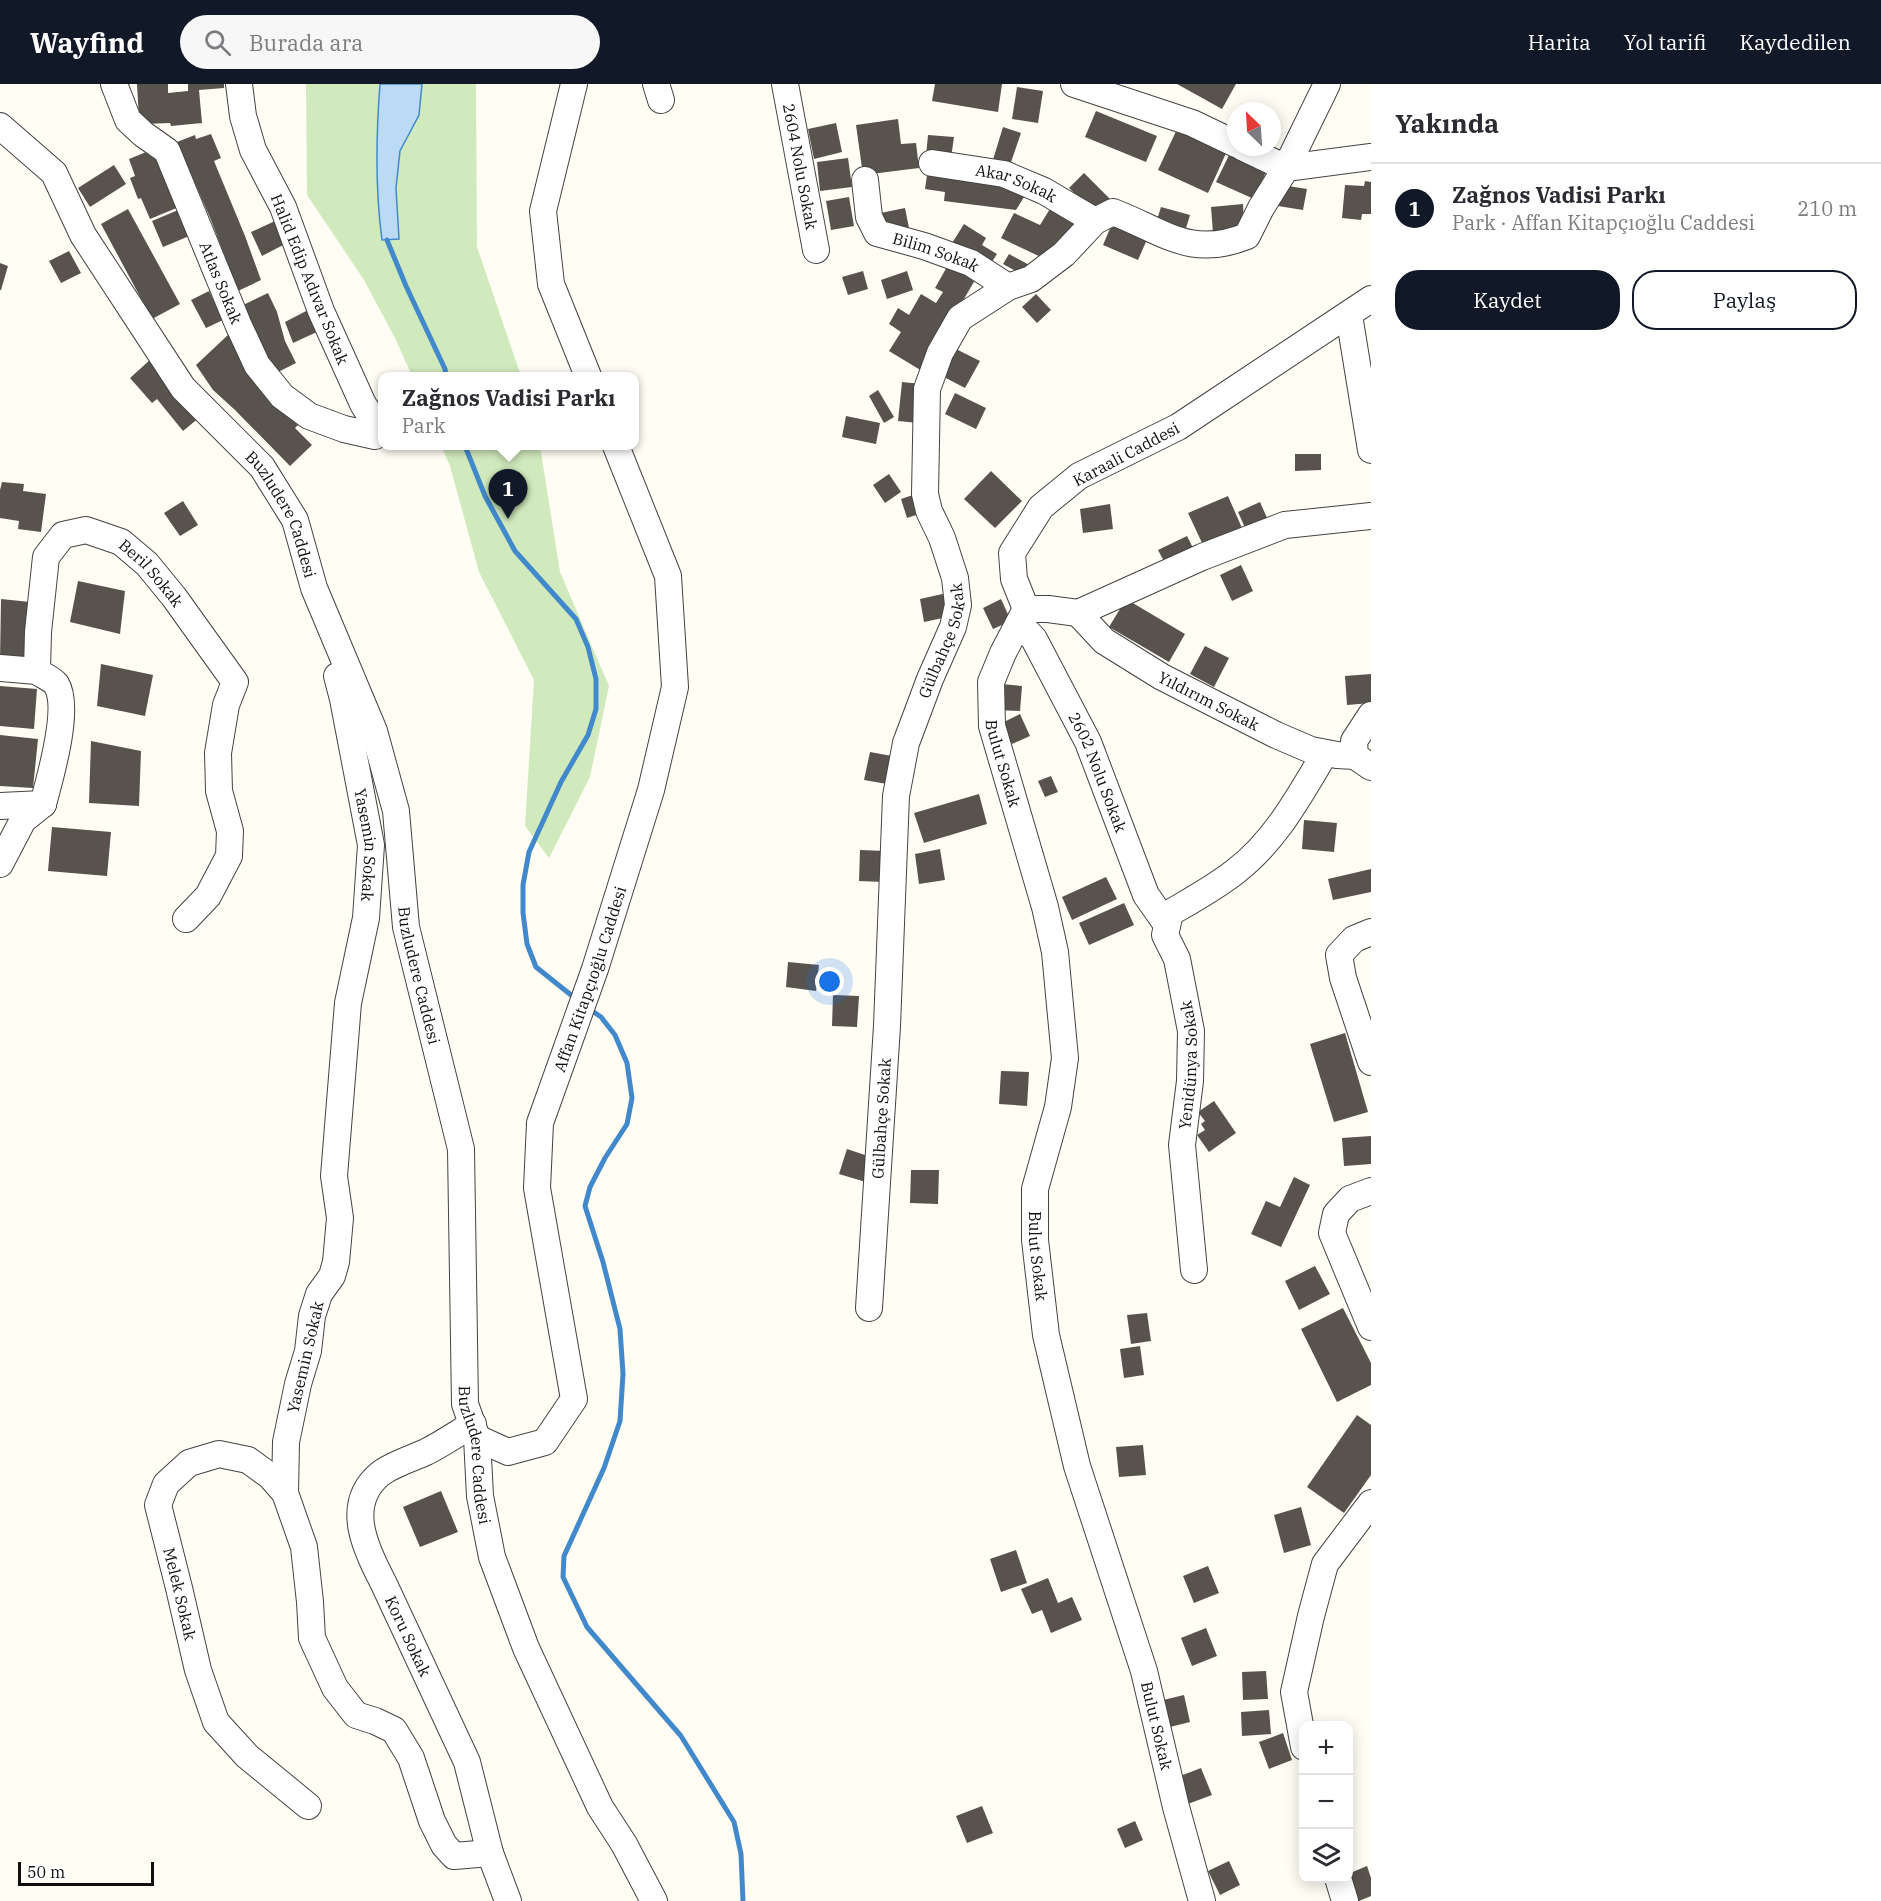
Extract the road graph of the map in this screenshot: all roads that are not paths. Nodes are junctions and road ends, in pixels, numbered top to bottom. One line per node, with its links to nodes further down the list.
1 (114, 84): 20 (street, Atlas Sokak)
2 (240, 84): 20 (street, Halid Edip Adıvar Sokak)
3 (574, 84): 19 (street)
4 (785, 84): 15 (street, 2604 Nolu Sokak)
5 (1074, 84): 8 (street)
6 (1327, 84): 12 (street)
7 (0, 126): 26 (street, Buzludere Caddesi)
8 (1227, 140)
9 (1261, 156): 12 (street)
10 (1371, 157): 12 (street)
11 (932, 163): 14 (street, Akar Sokak)
12 (1286, 168): 14 (street)
13 (865, 180): 16 (street, Bilim Sokak)
14 (1095, 221): 16 (street, Gülbahçe Sokak)
15 (816, 250)
16 (1008, 287): 41 (street, Gülbahçe Sokak)
17 (1371, 299): 18 (street, Karaali Caddesi)
18 (1348, 315): 22 (street); 25 (street, Karaali Caddesi)
19 (586, 372)
20 (375, 436)
21 (618, 450): 43 (street, Affan Kitapçıoğlu Caddesi)
22 (1371, 450)
23 (1371, 516): 24 (street)
24 (1078, 613): 25 (street); 30 (street, Yıldırım Sokak)
25 (1022, 616): 36 (street, 2602 Nolu Sokak); 52 (street, Bulut Sokak)
26 (333, 634): 43 (street, Buzludere Caddesi); 44 (street, Yasemin Sokak)
27 (0, 668): 28 (street)
28 (37, 671): 32 (street); 35 (street, Beril Sokak)
29 (1371, 715): 31 (street)
30 (1325, 753): 31 (street, Yıldırım Sokak); 36 (street)
31 (1363, 762)
32 (44, 804): 33 (street); 34 (street)
33 (0, 806)
34 (0, 864)
35 (186, 919)
36 (1167, 925): 40 (street, Yenidünya Sokak)
37 (1371, 932): 38 (street)
38 (1371, 1062)
39 (1371, 1191): 42 (street)
40 (1194, 1270)
41 (869, 1308)
42 (1371, 1327)
43 (475, 1431): 48 (street, Koru Sokak); 51 (street, Buzludere Caddesi)
44 (285, 1493): 47 (street, Melek Sokak); 48 (street, Yasemin Sokak)
45 (1371, 1503): 46 (street)
46 (1299, 1721)
47 (308, 1806)
48 (490, 1853): 50 (street, Koru Sokak)
49 (1340, 1883): 53 (street)
50 (508, 1901)
51 (654, 1901)
52 (1202, 1901)
53 (1345, 1901)

